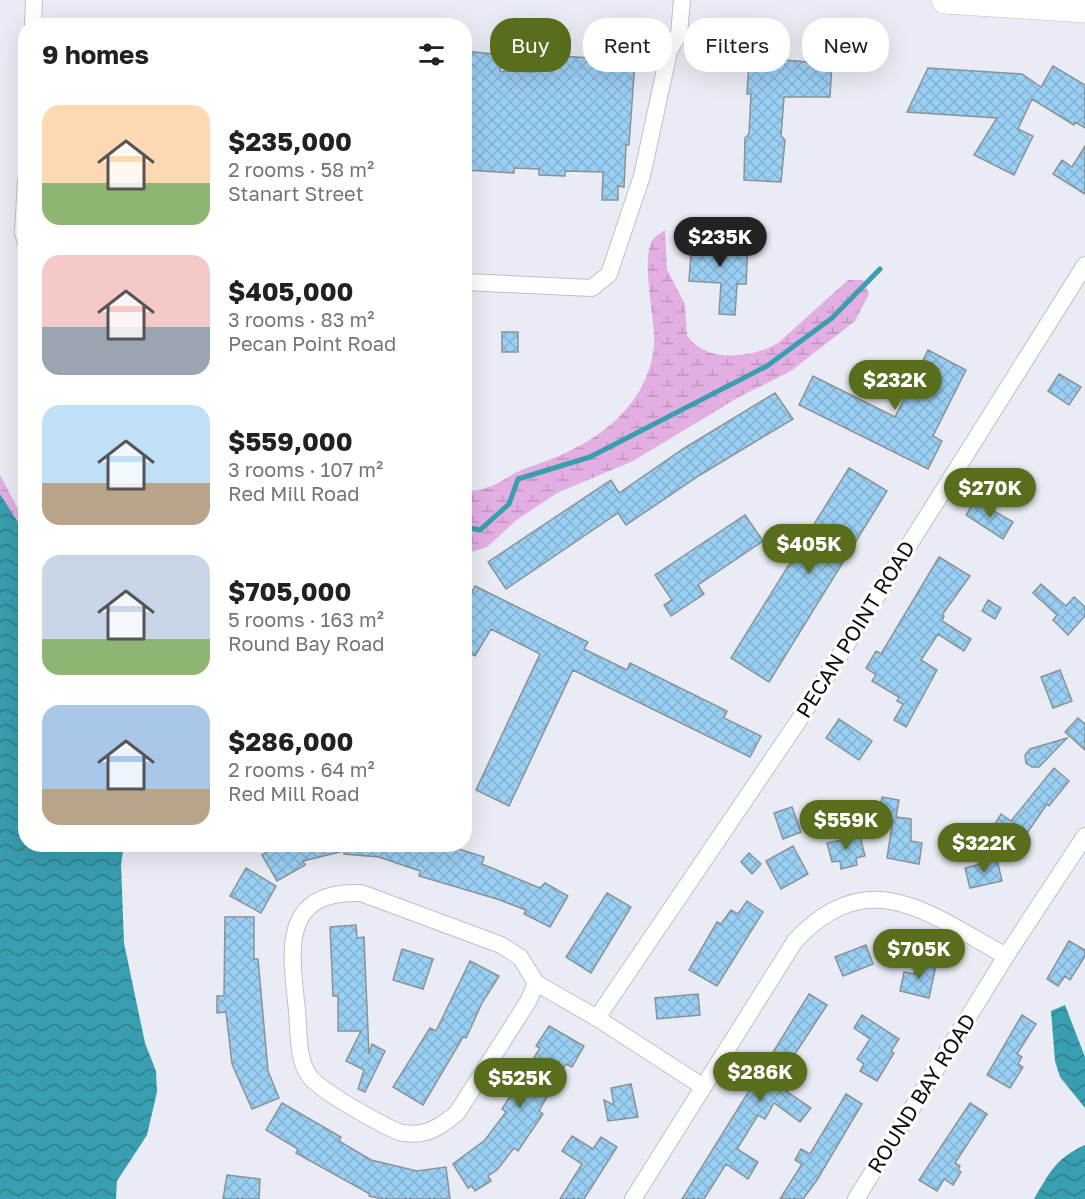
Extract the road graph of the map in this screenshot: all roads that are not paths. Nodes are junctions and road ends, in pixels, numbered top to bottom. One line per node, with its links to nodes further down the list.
1 (34, 0): 5 (street)
2 (682, 0): 7 (street)
3 (945, 0): 4 (main road)
4 (1085, 9)
5 (33, 18)
6 (1085, 265): 11 (street, PECAN POINT ROAD)
7 (472, 282)
8 (1085, 836): 9 (street, ROUND BAY ROAD)
9 (1006, 956): 12 (street); 14 (street, ROUND BAY ROAD)
10 (536, 983): 10 (street); 11 (street)
11 (597, 1018): 12 (street)
12 (702, 1086): 13 (street)
13 (633, 1199)
14 (856, 1199)

